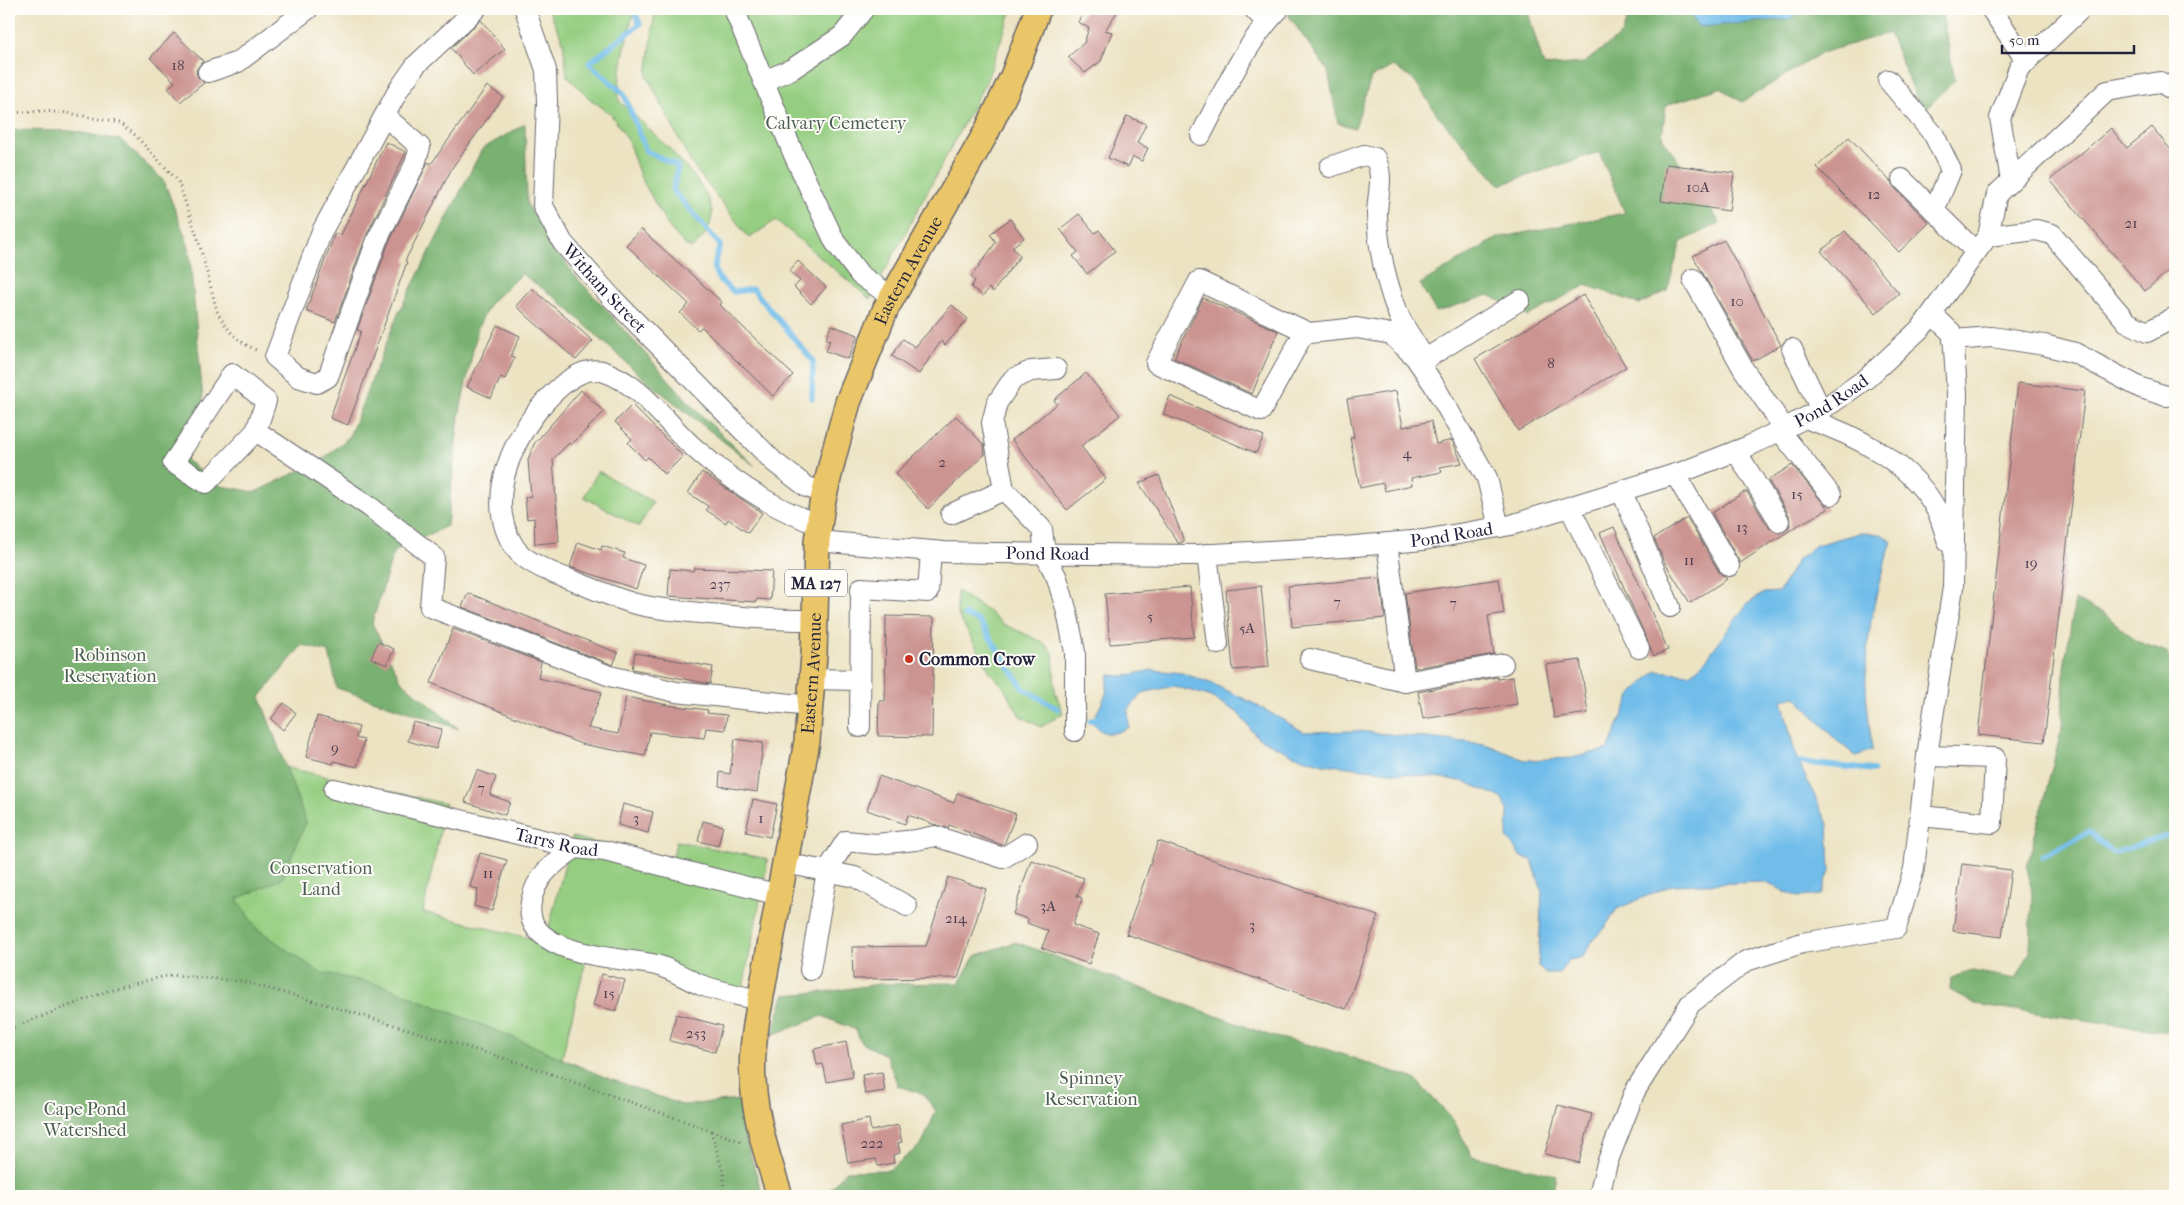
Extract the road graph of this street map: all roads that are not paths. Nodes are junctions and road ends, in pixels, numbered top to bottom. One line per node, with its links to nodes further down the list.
1 (308, 9): 11 (street)
2 (476, 9): 15 (street)
3 (525, 9): 41 (street, Witham Street)
4 (734, 9): 13 (street)
5 (864, 9): 13 (street)
6 (1038, 9): 24 (main road, Eastern Avenue / MA 127)
7 (1991, 9): 10 (street)
8 (2081, 9): 10 (street)
9 (1266, 13): 16 (street)
10 (2027, 62): 19 (street)
11 (208, 72)
12 (1888, 80): 20 (street)
13 (764, 81): 24 (street)
14 (2175, 91): 19 (street)
15 (385, 116): 15 (street)
16 (1201, 135)
17 (1330, 167): 31 (street)
18 (1902, 179): 20 (street)
19 (2012, 180): 21 (street)
20 (1934, 211): 22 (street)
21 (1988, 236): 22 (street, Pond Road); 27 (street)
22 (1976, 252): 26 (street, Pond Road)
23 (1693, 279): 35 (street)
24 (892, 296): 41 (main road, Eastern Avenue / MA 127)
25 (1520, 300): 31 (street)
26 (1932, 314): 29 (street); 34 (street, Pond Road)
27 (2175, 317)
28 (1306, 331): 28 (street); 31 (street)
29 (1954, 340): 33 (street); 52 (street)
30 (1792, 349): 34 (street)
31 (1422, 361): 46 (street)
32 (1056, 370): 39 (street)
33 (2175, 395)
34 (1813, 414): 35 (street, Pond Road); 52 (street)
35 (1782, 430): 37 (street, Pond Road); 42 (street)
36 (256, 431): 36 (street); 63 (street)
37 (1736, 451): 38 (street, Pond Road); 45 (street)
38 (1675, 474): 40 (street, Pond Road); 53 (street)
39 (1004, 490): 44 (street); 50 (street)
40 (1622, 492): 43 (street, Pond Road); 54 (street)
41 (825, 493): 47 (main road, Eastern Avenue / MA 127)
42 (1831, 495)
43 (1570, 508): 46 (street, Pond Road); 57 (street)
44 (951, 514)
45 (1779, 521)
46 (1499, 527): 48 (street, Pond Road)
47 (818, 533): 49 (street, Pond Road); 55 (main road, Eastern Avenue / MA 127); 55 (street, Pond Road)
48 (1387, 543): 51 (street, Pond Road); 62 (street)
49 (931, 551): 50 (street, Pond Road); 61 (street)
50 (1045, 554): 51 (street, Pond Road); 65 (street)
51 (1207, 554): 56 (street)
52 (1952, 554): 66 (street)
53 (1729, 566)
54 (1670, 607)
55 (815, 620): 60 (main road, Eastern Avenue / MA 127)
56 (1218, 644)
57 (1639, 648)
58 (1310, 659): 62 (street)
59 (1503, 664): 62 (street)
60 (812, 679): 61 (street); 63 (main road, Eastern Avenue / MA 127)
61 (859, 680): 64 (street)
62 (1405, 682)
63 (810, 706): 71 (main road, Eastern Avenue / MA 127)
64 (860, 727)
65 (1074, 731)
66 (1927, 756): 68 (street); 68 (street)
67 (334, 789): 70 (street, Tarrs Road)
68 (1920, 816): 78 (street)
69 (1026, 843): 72 (street)
70 (575, 848): 73 (street, Tarrs Road); 76 (street)
71 (785, 863): 72 (street); 73 (main road, Eastern Avenue / MA 127)
72 (828, 872): 74 (street); 75 (street)
73 (779, 895): 76 (main road, Eastern Avenue / MA 127)
74 (907, 906)
75 (810, 970)
76 (760, 1001): 77 (main road, Eastern Avenue / MA 127)
77 (780, 1196)
78 (1599, 1196)

